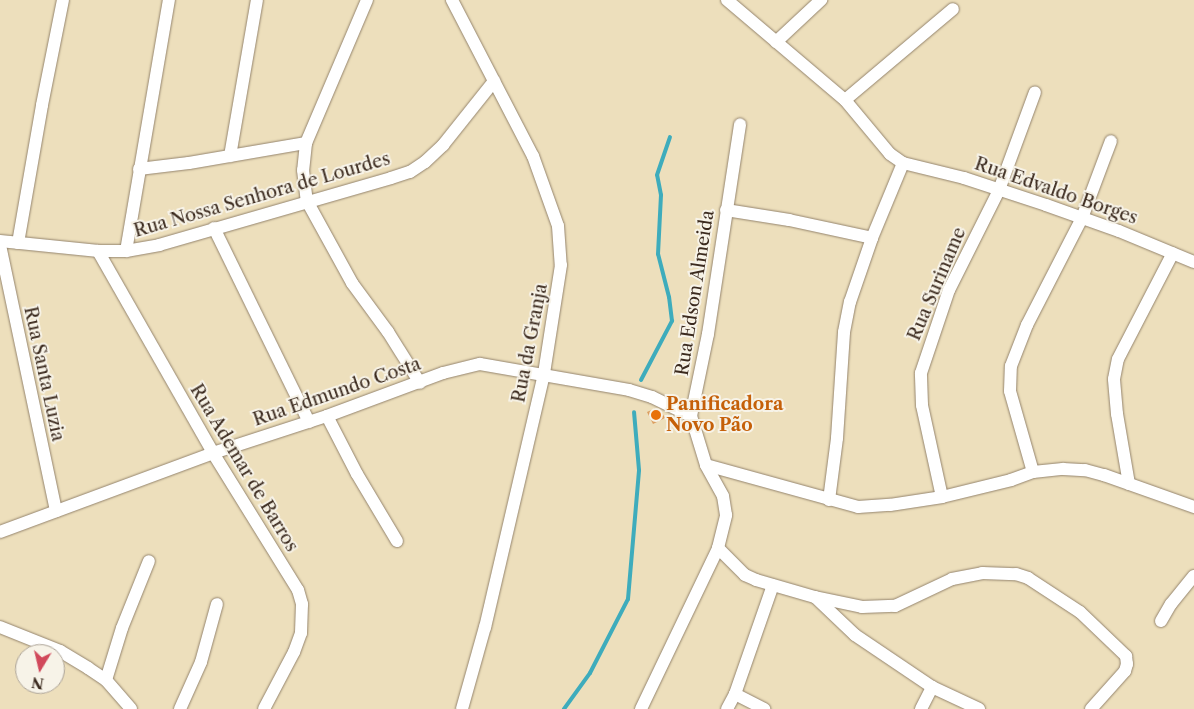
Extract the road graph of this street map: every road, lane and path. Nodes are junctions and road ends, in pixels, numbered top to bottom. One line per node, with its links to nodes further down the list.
1 (63, 0): 26 (street)
2 (169, 0): 18 (street)
3 (257, 0): 16 (street)
4 (367, 0): 15 (street)
5 (452, 0): 10 (street, Rua da Granja)
6 (727, 0): 9 (street)
7 (821, 0): 9 (street)
8 (953, 9): 12 (street)
9 (776, 42): 12 (street)
10 (494, 81): 20 (street, Rua Nossa Senhora de Lourdes); 32 (street, Rua da Granja)
11 (1035, 92): 19 (street, Rua Suriname)
12 (845, 100): 17 (street)
13 (740, 124): 21 (street, Rua Edson Almeida)
14 (1112, 141): 22 (street)
15 (306, 143): 16 (street); 20 (street)
16 (230, 156): 18 (street)
17 (903, 163): 19 (street, Rua Edvaldo Borges); 24 (street)
18 (139, 168): 29 (street)
19 (998, 190): 22 (street, Rua Edvaldo Borges); 41 (street, Rua Suriname)
20 (307, 201): 23 (street, Rua Nossa Senhora de Lourdes); 33 (street)
21 (726, 210): 24 (street); 35 (street, Rua Edson Almeida)
22 (1082, 218): 30 (street, Rua Edvaldo Borges); 39 (street)
23 (214, 228): 29 (street, Rua Nossa Senhora de Lourdes); 36 (street)
24 (872, 238): 42 (street)
25 (0, 240): 26 (street, Rua Nossa Senhora de Lourdes)
26 (18, 242): 28 (street, Rua Nossa Senhora de Lourdes)
27 (0, 245): 44 (street, Rua Santa Luzia)
28 (98, 251): 29 (street, Rua Nossa Senhora de Lourdes); 37 (street, Rua Ademar de Barros)
29 (126, 252)
30 (1173, 253): 31 (street, Rua Edvaldo Borges); 40 (street)
31 (1194, 262)
32 (544, 374): 33 (street, Rua Edmundo Costa); 35 (street, Rua Edmundo Costa); 61 (street, Rua da Granja)
33 (420, 383): 34 (street, Rua Edmundo Costa)
34 (327, 416): 36 (street, Rua Edmundo Costa); 46 (street)
35 (691, 416): 38 (street, Rua Edson Almeida)
36 (309, 422): 37 (street, Rua Edmundo Costa)
37 (213, 453): 44 (street, Rua Edmundo Costa); 60 (street, Rua Ademar de Barros)
38 (706, 465): 42 (street); 47 (street, Rua Edson Almeida)
39 (1033, 472): 40 (street); 41 (street)
40 (1129, 484): 43 (street)
41 (942, 497): 42 (street)
42 (829, 500)
43 (1194, 508)
44 (56, 511): 45 (street, Rua Edmundo Costa)
45 (0, 532)
46 (397, 542)
47 (718, 548): 50 (street); 62 (street, Rua Edson Almeida)
48 (148, 561): 55 (street)
49 (1194, 576): 53 (street)
50 (773, 585): 51 (street); 57 (street)
51 (815, 597): 56 (street); 67 (street)
52 (217, 604): 59 (street)
53 (1161, 622)
54 (0, 627): 55 (street)
55 (106, 680): 58 (street)
56 (932, 687): 65 (street); 66 (street)
57 (735, 694): 63 (street); 64 (street)
58 (132, 709)
59 (180, 709)
60 (264, 709)
61 (462, 709)
62 (641, 709)
63 (727, 709)
64 (764, 709)
65 (921, 709)
66 (979, 709)
67 (1091, 709)

